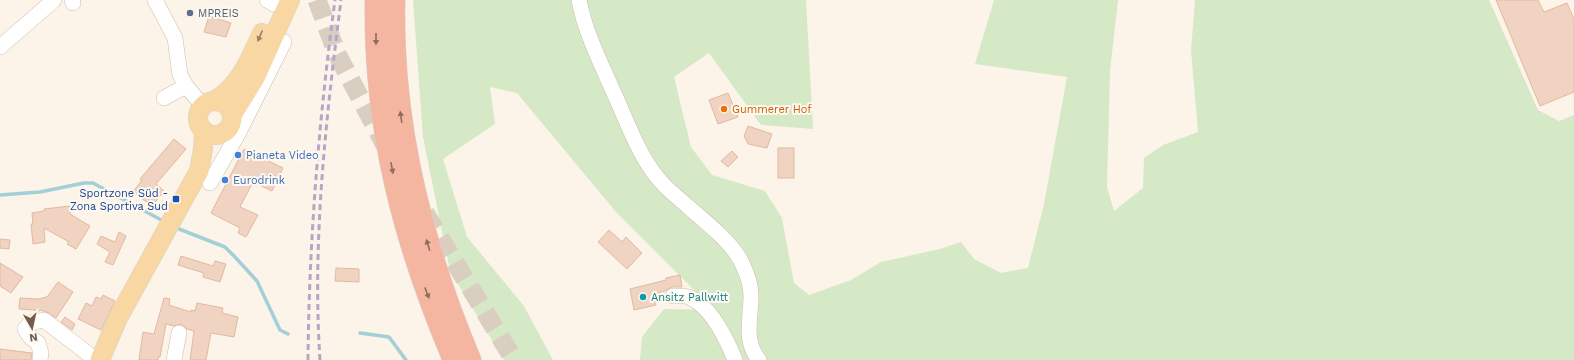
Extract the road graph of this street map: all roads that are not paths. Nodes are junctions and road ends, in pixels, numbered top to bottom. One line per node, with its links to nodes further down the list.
1 (155, 0): 9 (street)
2 (376, 0): 20 (highway, one-way to 20)
3 (394, 0): 21 (highway, one-way to 3)
4 (579, 0): 23 (street)
5 (277, 1): 11 (main road, one-way to 11); 12 (main road)
6 (49, 2): 8 (street)
7 (284, 42): 12 (street)
8 (0, 47)
9 (186, 86): 10 (street); 11 (street)
10 (164, 98)
11 (209, 104): 12 (main road); 12 (main road)
12 (225, 128): 13 (street); 13 (main road)
13 (204, 177): 18 (main road)
14 (673, 296): 22 (street)
15 (179, 333): 19 (street)
16 (40, 360): 17 (street)
17 (96, 360)
18 (100, 360)
19 (174, 360)
20 (454, 360)
21 (470, 360)
22 (736, 360)
23 (759, 360)

